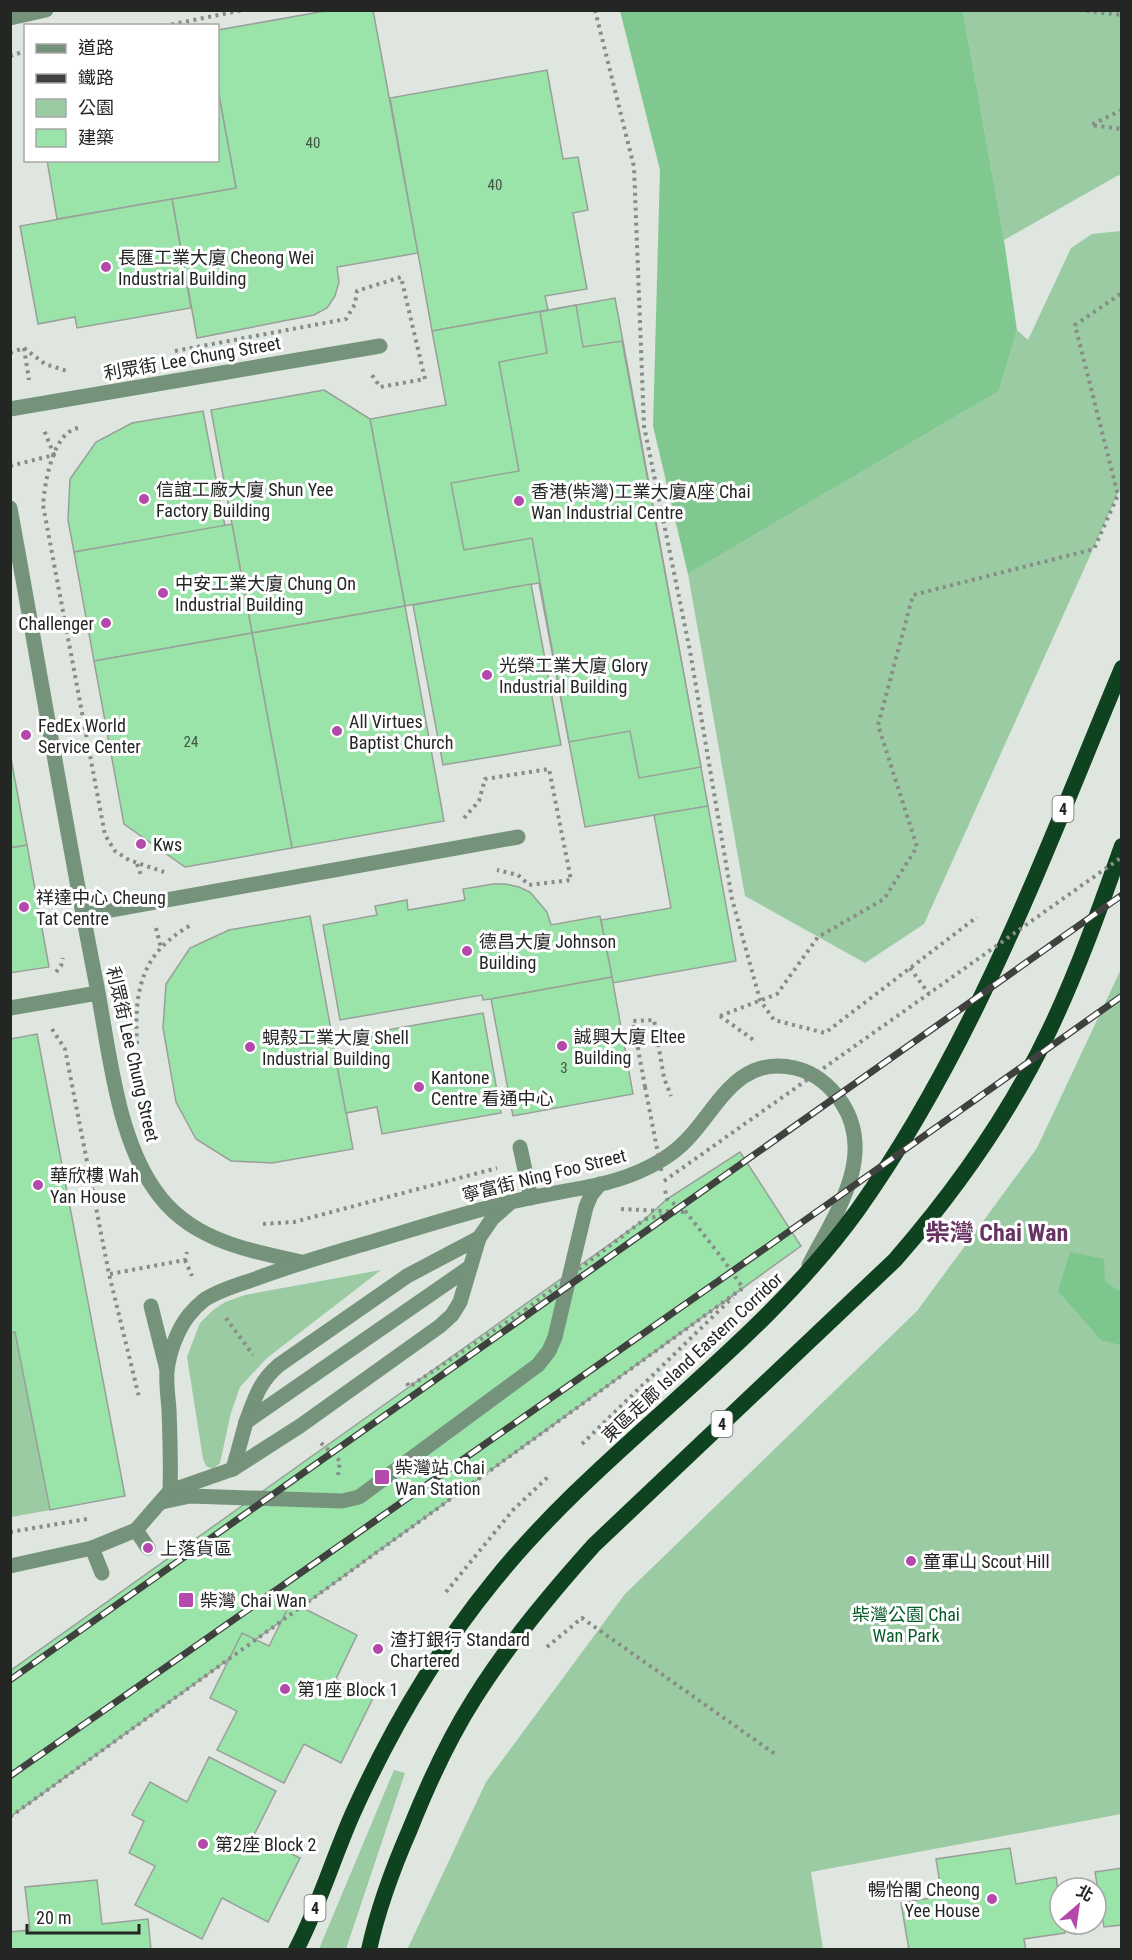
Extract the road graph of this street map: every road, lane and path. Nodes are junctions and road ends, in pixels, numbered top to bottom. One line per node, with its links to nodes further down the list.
1 (46, 10): 6 (street)
2 (243, 10): 7 (path)
3 (595, 10): 34 (path)
4 (1079, 10): 5 (path)
5 (1122, 15)
6 (10, 18)
7 (174, 24)
8 (1122, 110): 9 (path)
9 (1122, 129)
10 (1122, 293): 34 (path)
11 (380, 346): 16 (street, 利眾街 Lee Chung Street)
12 (24, 348): 14 (path)
13 (171, 351): 15 (path)
14 (78, 369)
15 (366, 370)
16 (10, 410)
17 (82, 427): 25 (path)
18 (10, 508): 26 (street, 利眾街 Lee Chung Street)
19 (1122, 668): 55 (highway, 東區走廊 Island Eastern Corridor / 4)
20 (456, 823): 24 (path)
21 (518, 837): 26 (street)
22 (1122, 846): 74 (highway, 4)
23 (1122, 857): 33 (path, bridge)
24 (488, 869)
25 (172, 874)
26 (83, 915): 32 (street, 利眾街 Lee Chung Street)
27 (976, 917): 30 (path)
28 (197, 922): 38 (path)
29 (64, 954): 31 (path)
30 (909, 968): 33 (path); 34 (path)
31 (54, 975)
32 (98, 993): 35 (street); 50 (street, 利眾街 Lee Chung Street)
33 (928, 994): 43 (path, bridge)
34 (760, 1000): 37 (path)
35 (10, 1008)
36 (44, 1027): 54 (path)
37 (752, 1041)
38 (138, 1052)
39 (670, 1096): 42 (path, bridge)
40 (520, 1147): 45 (street)
41 (503, 1166): 49 (path)
42 (662, 1174)
43 (664, 1181)
44 (600, 1184): 45 (street, 寧富街 Ning Foo Street); 55 (street, 寧富街 Ning Foo Street); 62 (street)
45 (531, 1198): 47 (street, 寧富街 Ning Foo Street)
46 (667, 1199): 48 (path)
47 (511, 1202): 51 (street); 52 (street, 寧富街 Ning Foo Street)
48 (686, 1212): 57 (path, bridge); 72 (path)
49 (255, 1224)
50 (194, 1226): 52 (street, 利眾街 Lee Chung Street); 54 (path)
51 (479, 1238): 53 (street); 60 (street)
52 (301, 1262): 58 (street)
53 (470, 1267): 57 (street); 60 (street)
54 (109, 1274): 59 (path)
55 (800, 1282): 73 (highway, 東區走廊 Island Eastern Corridor / 4)
56 (151, 1306): 58 (street)
57 (392, 1360): 61 (street)
58 (167, 1371): 62 (street)
59 (141, 1408)
60 (246, 1422): 61 (street)
61 (233, 1469): 62 (street)
62 (166, 1497): 64 (street)
63 (92, 1518): 65 (path)
64 (136, 1530): 66 (street); 67 (street)
65 (10, 1532)
66 (92, 1548): 68 (street); 69 (street)
67 (148, 1548)
68 (10, 1566)
69 (102, 1574)
70 (538, 1654): 71 (path)
71 (775, 1754)
72 (10, 1816)
73 (296, 1950)
74 (369, 1950)

